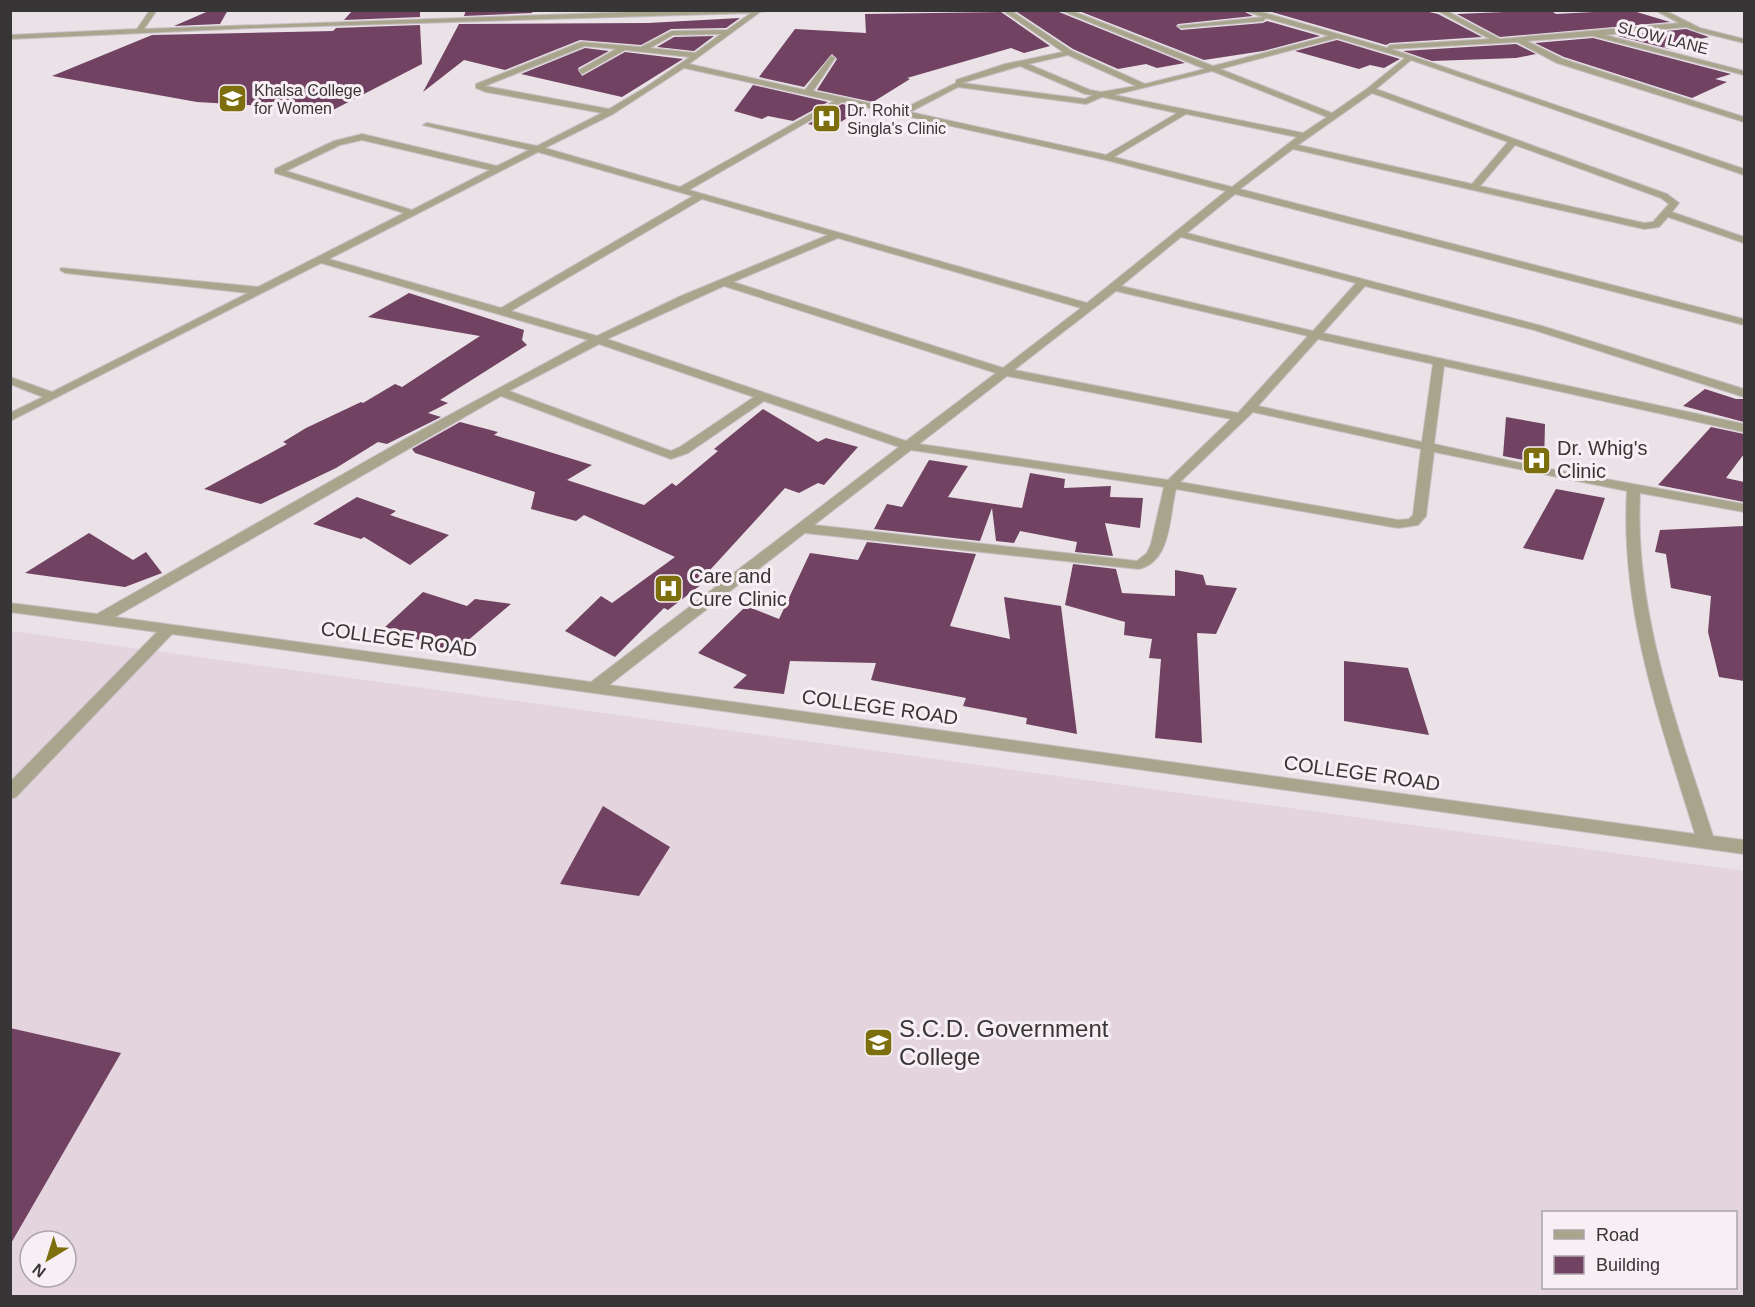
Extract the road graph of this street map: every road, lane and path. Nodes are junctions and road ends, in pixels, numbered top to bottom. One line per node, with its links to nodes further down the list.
1 (154, 10): 19 (street)
2 (444, 10): 14 (street)
3 (771, 10): 10 (street)
4 (1005, 10): 32 (street)
5 (1063, 10): 38 (street)
6 (1246, 10): 13 (street)
7 (1439, 10): 26 (street)
8 (1658, 10): 15 (street)
9 (730, 11): 10 (street); 14 (street)
10 (758, 11): 20 (street)
11 (259, 18): 17 (street)
12 (307, 18): 16 (street)
13 (1272, 18): 18 (street); 23 (street)
14 (443, 20): 16 (street)
15 (1684, 24): 22 (street, SLOW LANE); 27 (street)
16 (302, 25): 17 (street)
17 (253, 26): 19 (street)
18 (1180, 26)
19 (140, 30): 21 (street)
20 (730, 32): 31 (street); 33 (street)
21 (37, 34): 24 (street); 28 (street)
22 (1593, 34): 25 (street); 40 (street, SLOW LANE)
23 (1337, 36): 30 (street); 38 (street)
24 (10, 37)
25 (1518, 40): 26 (street); 51 (street)
26 (1499, 41): 30 (street)
27 (1744, 41)
28 (10, 45)
29 (624, 48): 31 (street); 39 (street); 47 (street)
30 (1378, 48): 34 (street)
31 (644, 50): 33 (street)
32 (1069, 53): 36 (street); 42 (street)
33 (696, 56): 37 (street)
34 (1410, 57): 43 (street); 59 (street)
35 (831, 58): 44 (street)
36 (1020, 63): 41 (street); 45 (street)
37 (682, 65): 44 (street); 47 (street)
38 (1214, 68): 42 (street); 50 (street)
39 (582, 72)
40 (1744, 73)
41 (954, 86): 45 (street); 48 (street)
42 (1144, 87): 45 (street)
43 (1371, 90): 50 (street); 54 (street)
44 (807, 92): 46 (street)
45 (1100, 95): 49 (street)
46 (842, 99): 48 (street); 62 (street)
47 (610, 112): 56 (street)
48 (904, 112): 57 (street)
49 (1184, 112): 53 (street); 57 (street)
50 (1332, 116): 53 (street)
51 (1744, 120)
52 (427, 125): 56 (street)
53 (1304, 136): 55 (street)
54 (1514, 141): 60 (street); 65 (street)
55 (1291, 146): 60 (street); 61 (street)
56 (538, 149): 58 (street); 62 (street)
57 (1107, 158): 61 (street)
58 (498, 169): 64 (street); 64 (street)
59 (1744, 172)
60 (1474, 187): 65 (street)
61 (1235, 189): 66 (street); 78 (street)
62 (680, 191): 63 (street)
63 (700, 196): 67 (street); 77 (street)
64 (413, 213): 69 (street)
65 (1668, 214): 68 (street)
66 (1181, 234): 72 (street); 73 (street)
67 (834, 236): 71 (street); 75 (street)
68 (1744, 240)
69 (321, 260): 74 (street); 77 (street)
70 (64, 270): 74 (street)
71 (723, 282): 80 (street); 82 (street)
72 (1363, 282): 79 (street); 85 (street)
73 (1113, 287): 75 (street); 79 (street)
74 (262, 291): 87 (street)
75 (1089, 307): 82 (street)
76 (1744, 308): 78 (street)
77 (501, 313): 80 (street)
78 (1739, 321)
79 (1316, 335): 81 (street); 88 (street)
80 (599, 339): 84 (street); 86 (street)
81 (1439, 362): 90 (street); 92 (street)
82 (1004, 372): 88 (street); 91 (street)
83 (10, 380): 87 (street)
84 (500, 392): 86 (street); 98 (street)
85 (1744, 393)
86 (765, 395): 91 (street)
87 (52, 396): 89 (street)
88 (1245, 413): 92 (street); 93 (street)
89 (10, 417)
90 (1744, 428)
91 (908, 446): 93 (street); 96 (street)
92 (1427, 448): 93 (street); 94 (street)
93 (1170, 484): 96 (street)
94 (1634, 489): 95 (street); 102 (street)
95 (1744, 508)
96 (800, 528): 100 (street)
97 (10, 607): 98 (street, COLLEGE ROAD)
98 (102, 618): 99 (street, COLLEGE ROAD)
99 (169, 628): 100 (street, COLLEGE ROAD); 101 (street)
100 (594, 688): 102 (street, COLLEGE ROAD)
101 (10, 792)
102 (1706, 842): 103 (street, COLLEGE ROAD)
103 (1744, 847)

